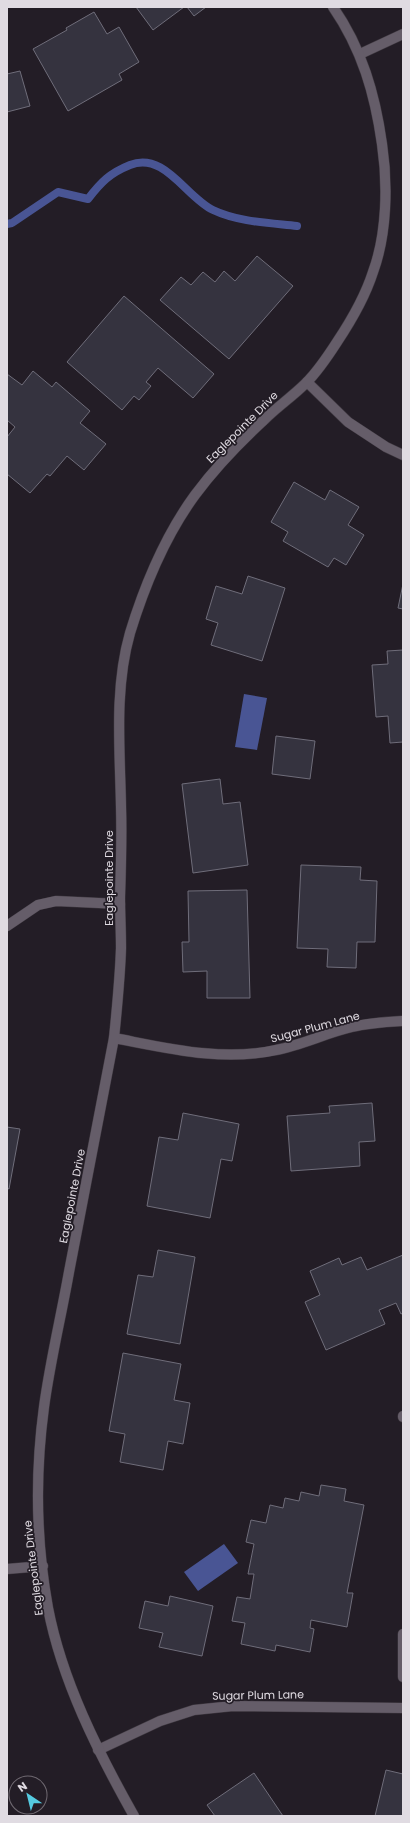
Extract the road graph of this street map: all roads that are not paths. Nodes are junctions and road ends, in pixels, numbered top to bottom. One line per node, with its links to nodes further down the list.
1 (333, 7): 3 (street, Eaglepointe Drive)
2 (403, 34): 3 (street)
3 (360, 54): 4 (street, Eaglepointe Drive)
4 (307, 382): 5 (street); 6 (street, Eaglepointe Drive)
5 (403, 455)
6 (120, 904): 7 (street); 9 (street, Eaglepointe Drive)
7 (7, 926)
8 (403, 1021): 9 (street, Sugar Plum Lane)
9 (114, 1038): 10 (street, Eaglepointe Drive)
10 (43, 1566): 11 (street); 15 (street, Eaglepointe Drive)
11 (7, 1569)
12 (403, 1634): 13 (street)
13 (403, 1677)
14 (403, 1708): 15 (street, Sugar Plum Lane)
15 (98, 1750): 16 (street, Eaglepointe Drive)
16 (134, 1816)

